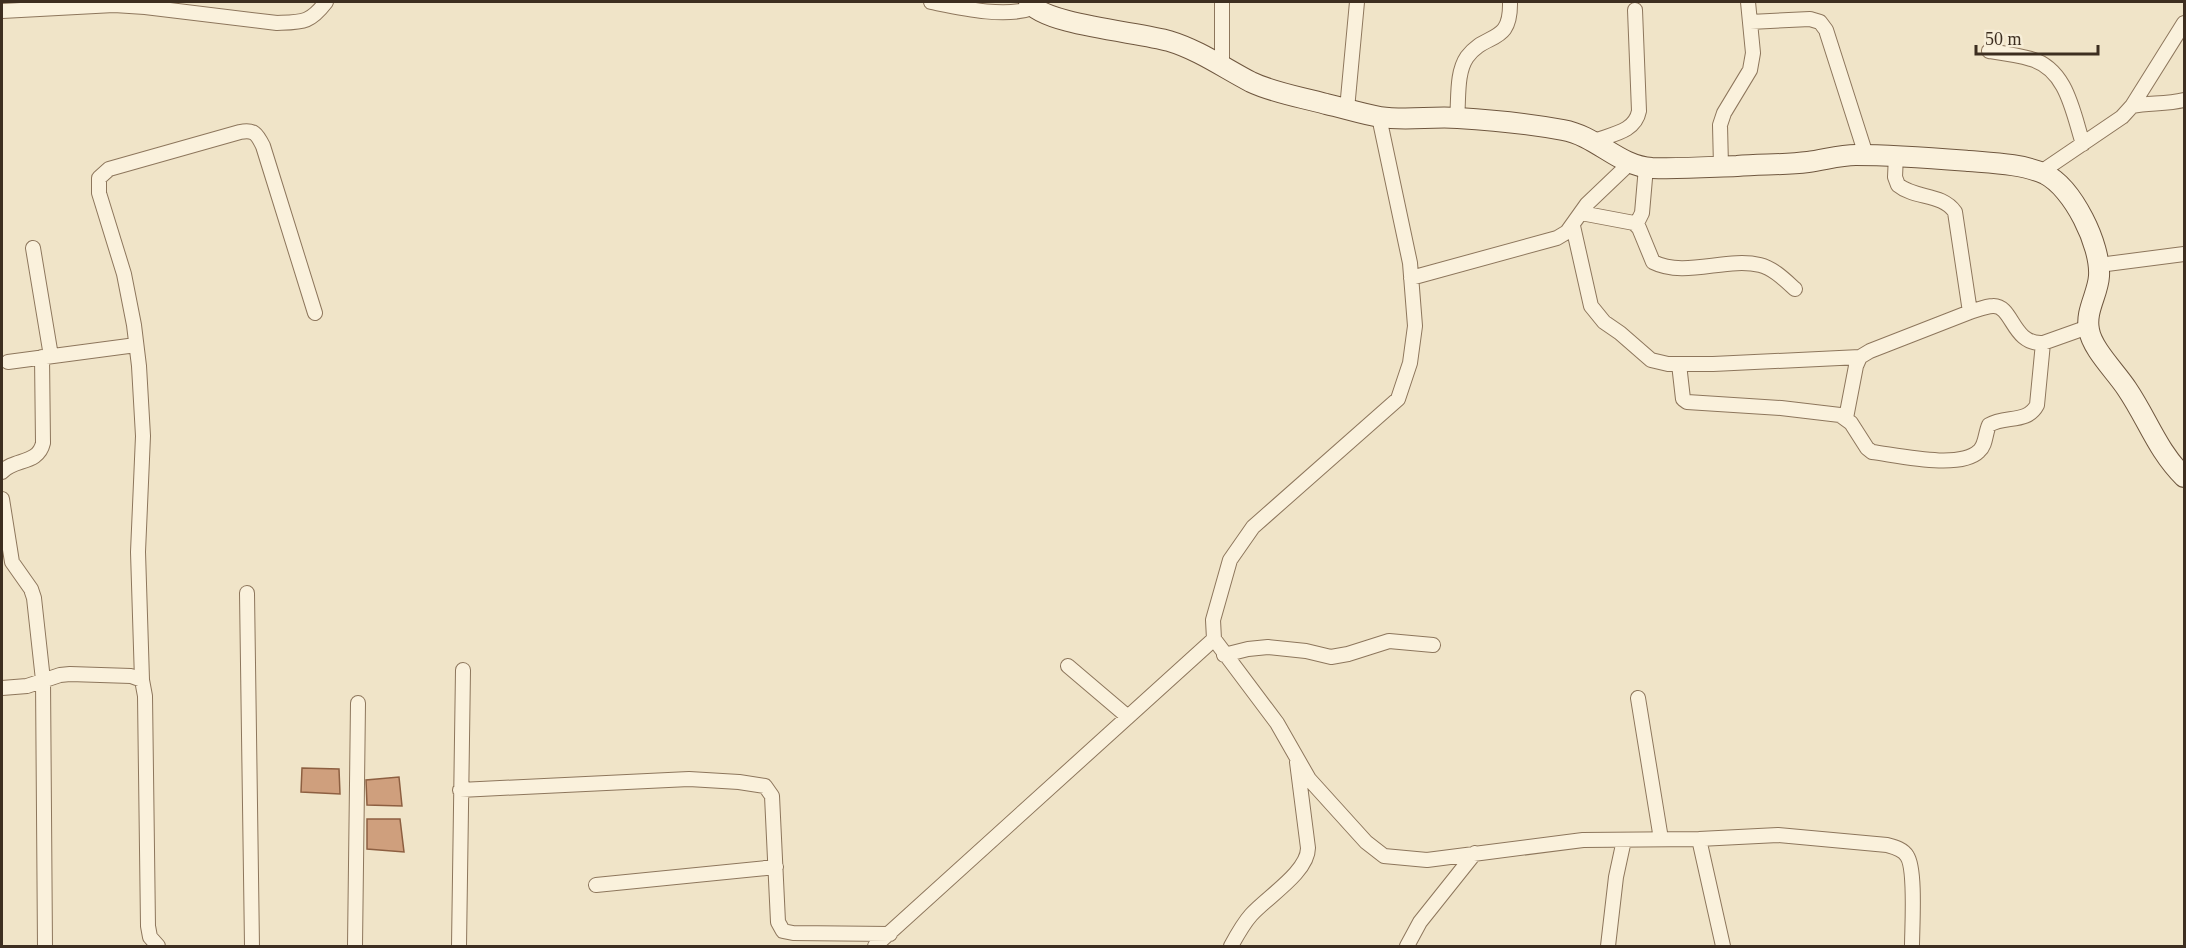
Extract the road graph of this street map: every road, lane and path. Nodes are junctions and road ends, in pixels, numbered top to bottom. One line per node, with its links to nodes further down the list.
1 (326, 2): 7 (street)
2 (931, 2): 8 (street)
3 (1222, 2): 14 (street)
4 (1357, 2): 19 (street)
5 (1510, 2): 21 (street)
6 (1748, 2): 11 (street)
7 (64, 4): 10 (street)
8 (1031, 4): 14 (street)
9 (1635, 10): 22 (street)
10 (2, 11)
11 (1750, 22): 25 (street); 27 (street)
12 (2184, 23): 18 (street)
13 (1989, 51): 16 (street)
14 (1222, 66): 19 (street)
15 (2075, 75): 16 (street)
16 (2062, 81): 23 (street)
17 (2184, 100): 18 (street)
18 (2132, 106): 23 (street)
19 (1347, 109): 20 (street)
20 (1379, 117): 21 (street); 35 (street)
21 (1457, 118): 22 (street)
22 (1594, 141): 26 (street)
23 (2083, 144): 28 (street)
24 (1896, 155): 25 (street); 28 (street); 37 (street)
25 (1866, 156): 27 (street)
26 (1638, 165): 27 (street); 29 (street); 30 (street)
27 (1721, 166)
28 (2041, 172): 34 (street)
29 (1581, 213): 30 (street); 31 (street)
30 (1636, 225): 36 (street)
31 (1573, 226): 35 (street); 45 (street)
32 (33, 248): 42 (street)
33 (2184, 254): 34 (street)
34 (2099, 265): 39 (street)
35 (1411, 278): 51 (street)
36 (1795, 289)
37 (1970, 312): 40 (street); 43 (street)
38 (315, 313): 41 (street)
39 (2088, 327): 40 (street); 48 (street)
40 (2043, 343): 46 (street)
41 (136, 345): 42 (street); 57 (street)
42 (46, 356): 44 (street); 47 (street)
43 (1860, 357): 45 (street); 46 (street)
44 (8, 362)
45 (1679, 364): 46 (street)
46 (1846, 418)
47 (2, 472)
48 (2184, 477)
49 (2, 499): 56 (street)
50 (247, 593): 73 (street)
51 (1214, 639): 53 (street); 61 (street)
52 (1433, 645): 53 (street)
53 (1224, 655): 62 (street)
54 (1068, 666): 61 (street)
55 (463, 670): 63 (street)
56 (44, 680): 57 (street); 58 (street); 72 (street)
57 (141, 680): 71 (street)
58 (2, 688)
59 (1638, 698): 66 (street)
60 (358, 703): 74 (street)
61 (1128, 717): 70 (street)
62 (1297, 757): 67 (street); 77 (street)
63 (460, 790): 68 (street); 75 (street)
64 (1699, 839): 66 (street); 80 (street); 81 (street)
65 (1624, 840): 66 (street); 67 (street); 79 (street)
66 (1660, 840)
67 (1475, 853): 78 (street)
68 (776, 867): 69 (street); 70 (street)
69 (596, 885)
70 (890, 934): 76 (street)
71 (153, 944)
72 (45, 946)
73 (252, 946)
74 (356, 946)
75 (459, 946)
76 (875, 946)
77 (1231, 946)
78 (1407, 946)
79 (1608, 946)
80 (1723, 946)
81 (1912, 946)

